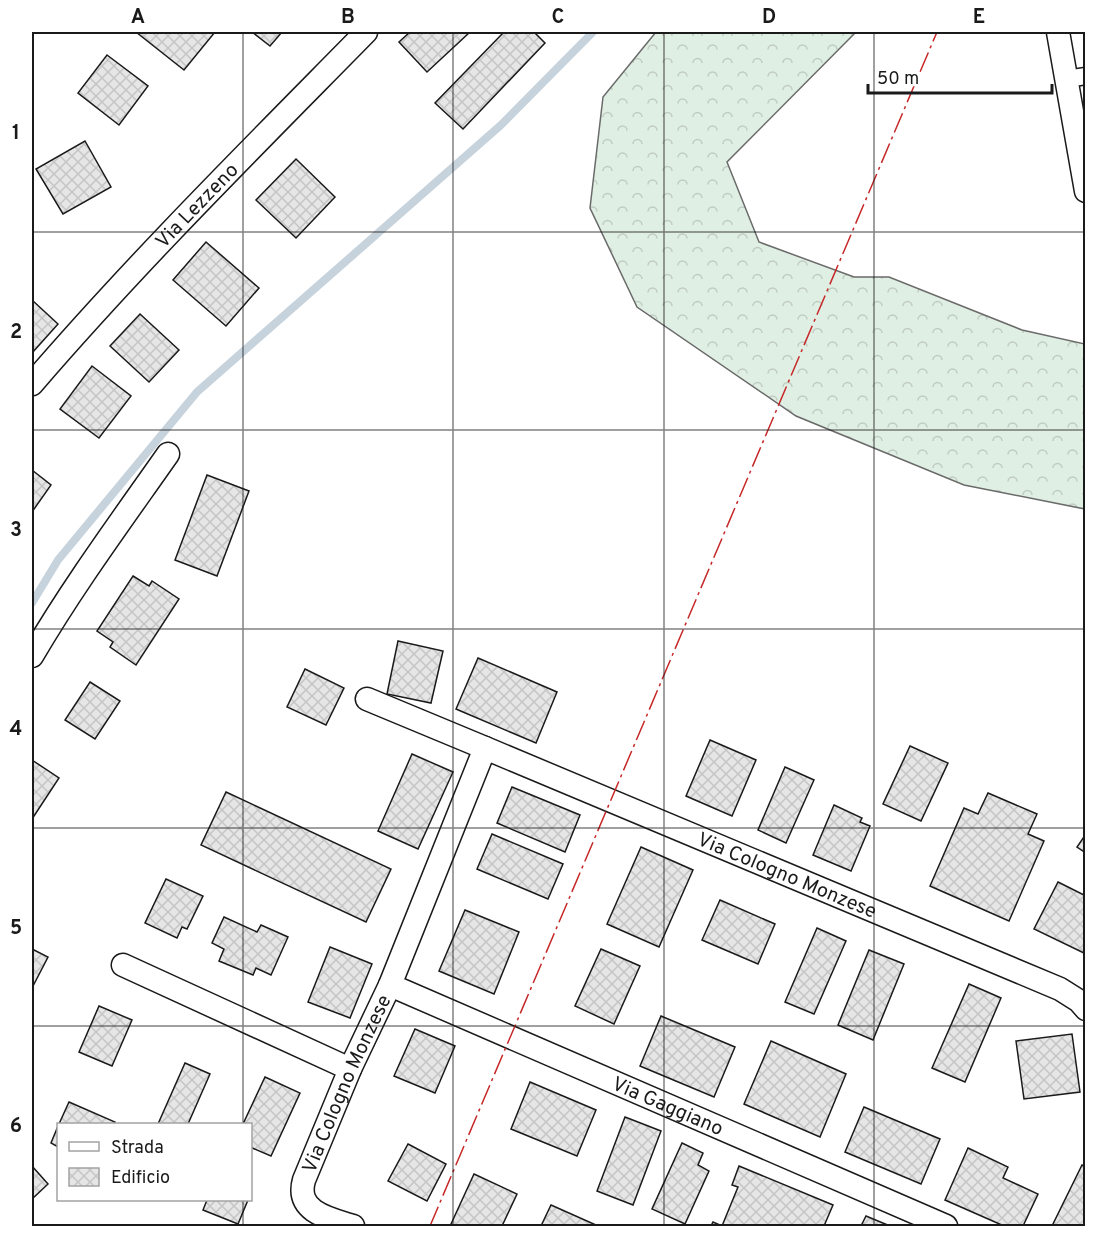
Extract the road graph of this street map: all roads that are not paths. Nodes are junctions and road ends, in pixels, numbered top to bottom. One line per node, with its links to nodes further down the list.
1 (366, 32): 6 (street, Via Lezzeno)
2 (1058, 32): 3 (street)
3 (1076, 77): 4 (street)
4 (1083, 166): 5 (street)
5 (1086, 191)
6 (32, 384)
7 (168, 454): 8 (street)
8 (32, 656)
9 (367, 699): 10 (street, Via Cologno Monzese)
10 (485, 748): 12 (street, Via Cologno Monzese); 13 (street, Via Cologno Monzese)
11 (123, 965): 14 (street)
12 (390, 986): 14 (street, Via Cologno Monzese); 16 (street, Via Gaggiano)
13 (1086, 1009)
14 (350, 1069): 15 (street, Via Cologno Monzese)
15 (353, 1227)
16 (946, 1227)

